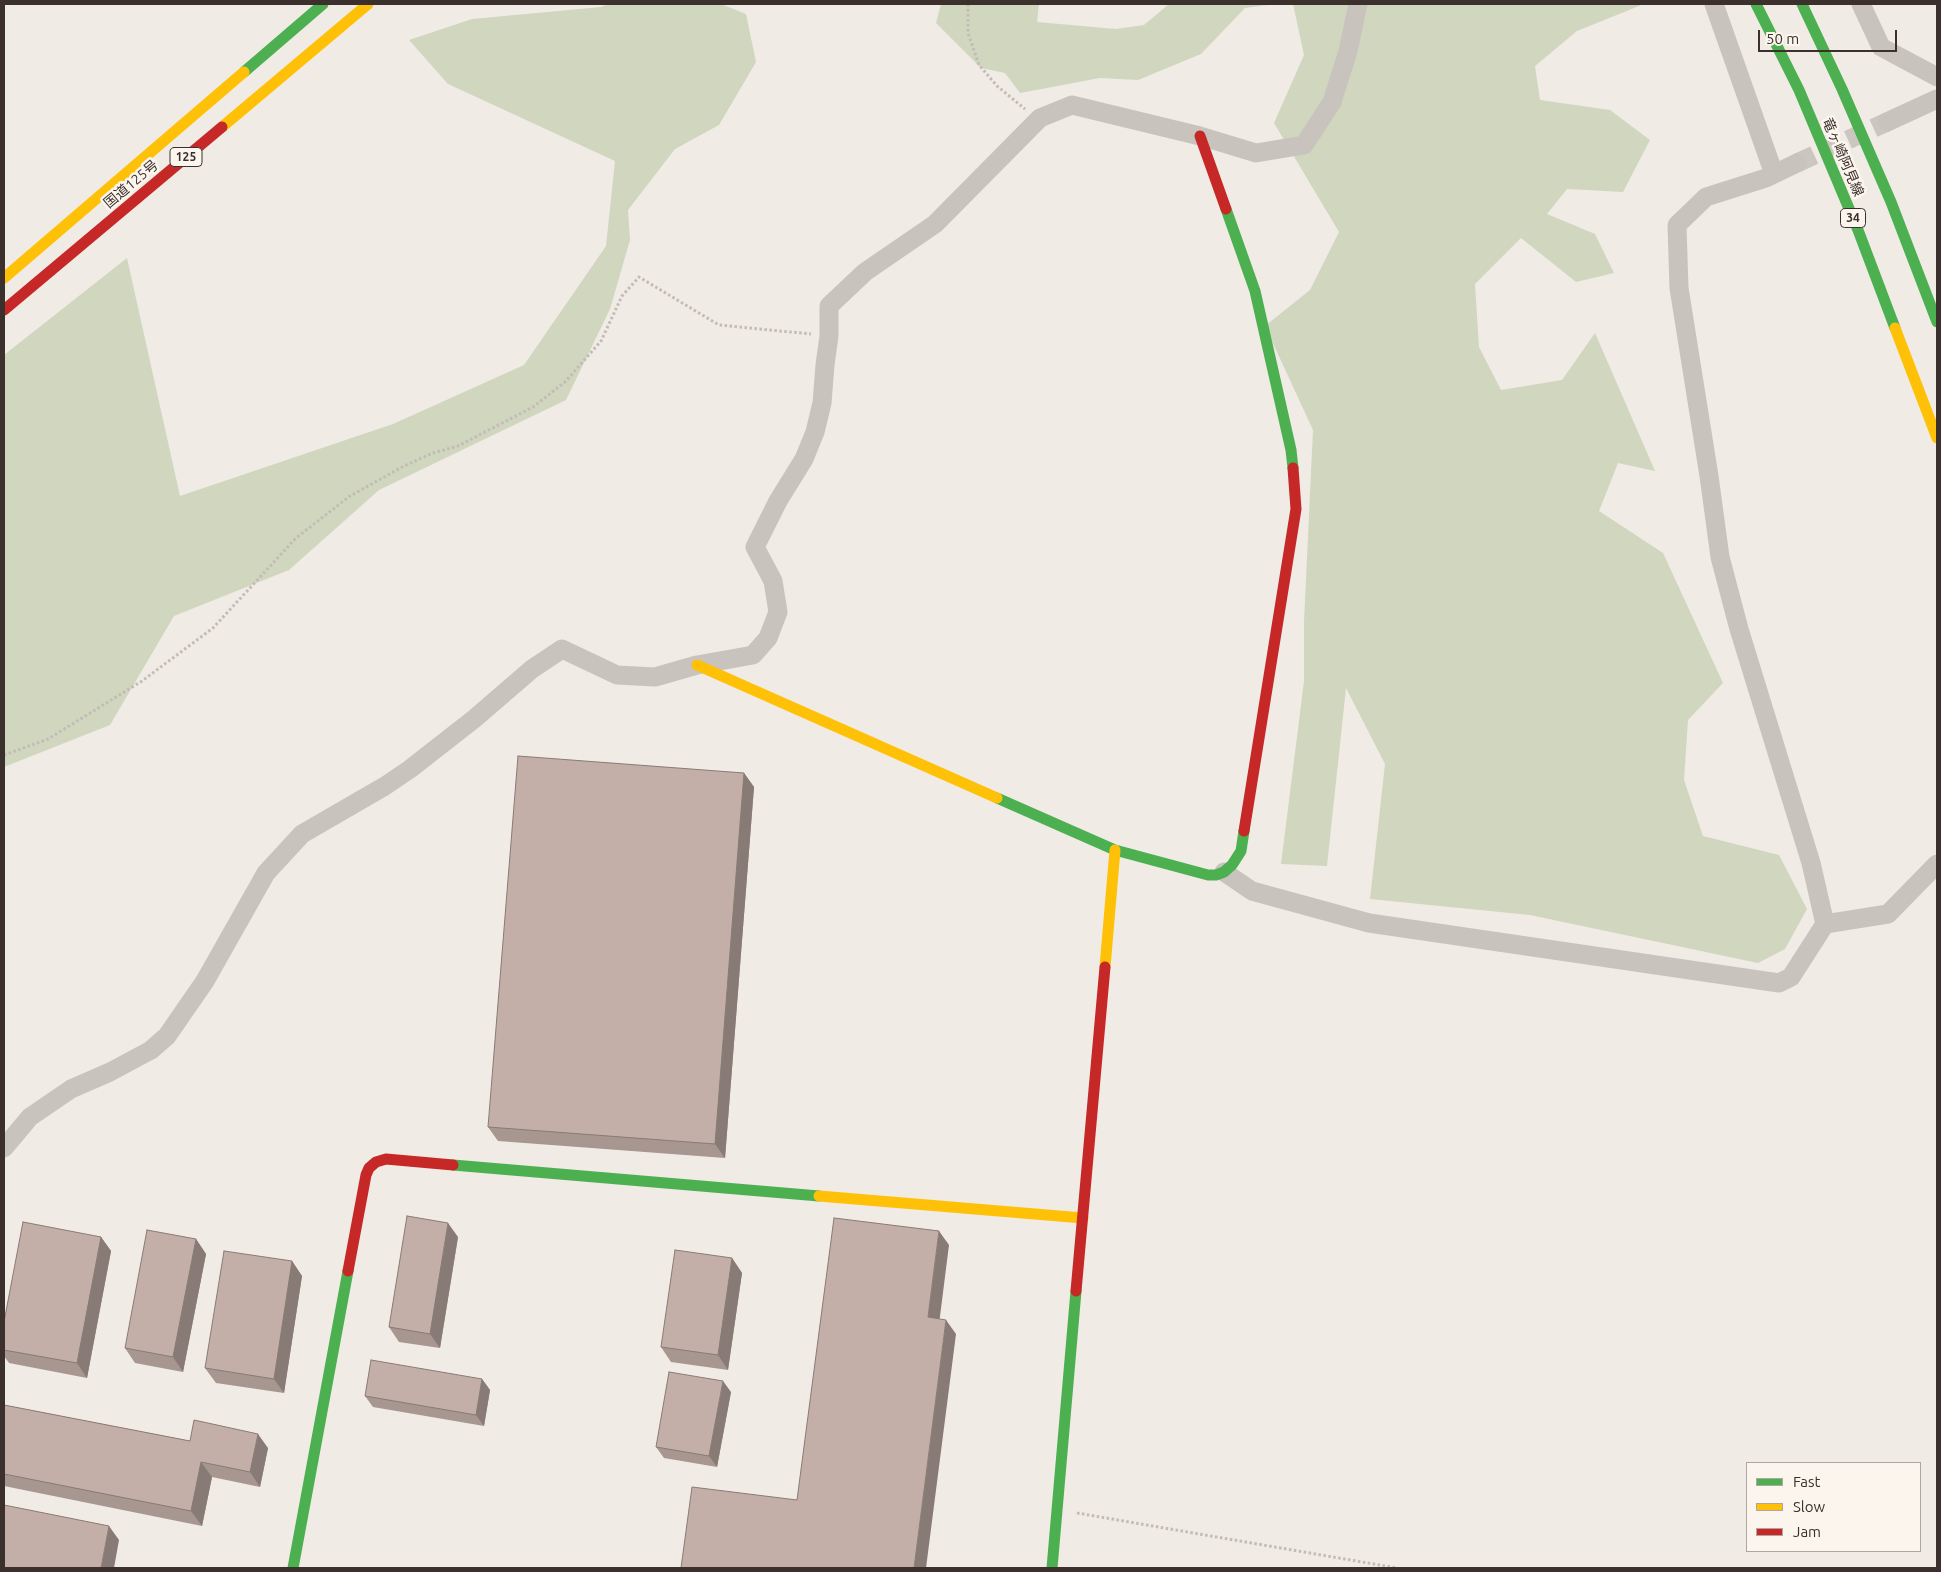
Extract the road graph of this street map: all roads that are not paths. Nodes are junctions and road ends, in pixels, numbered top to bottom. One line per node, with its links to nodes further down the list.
1 (322, 4): 14 (main road, 国道125号 / 125)
2 (368, 4): 15 (main road, 国道125号 / 125)
3 (1358, 4): 11 (street)
4 (1714, 4): 13 (street)
5 (1756, 4): 17 (main road, 竜ヶ崎阿見線 / 34)
6 (1802, 4): 16 (main road, 竜ヶ崎阿見線)
7 (1861, 4): 8 (street)
8 (1937, 77)
9 (1937, 98): 10 (street)
10 (1887, 122)
11 (1200, 136): 18 (street); 21 (main road)
12 (1797, 163): 13 (street)
13 (1774, 174): 22 (street)
14 (4, 278)
15 (4, 310)
16 (1937, 322)
17 (1937, 438)
18 (697, 666): 19 (main road); 23 (street)
19 (1116, 850): 21 (main road); 24 (main road)
20 (1937, 864): 22 (street)
21 (1224, 872): 22 (street)
22 (1825, 924)
23 (4, 1148)
24 (1083, 1218): 25 (main road); 26 (main road)
25 (293, 1568)
26 (1052, 1568)

